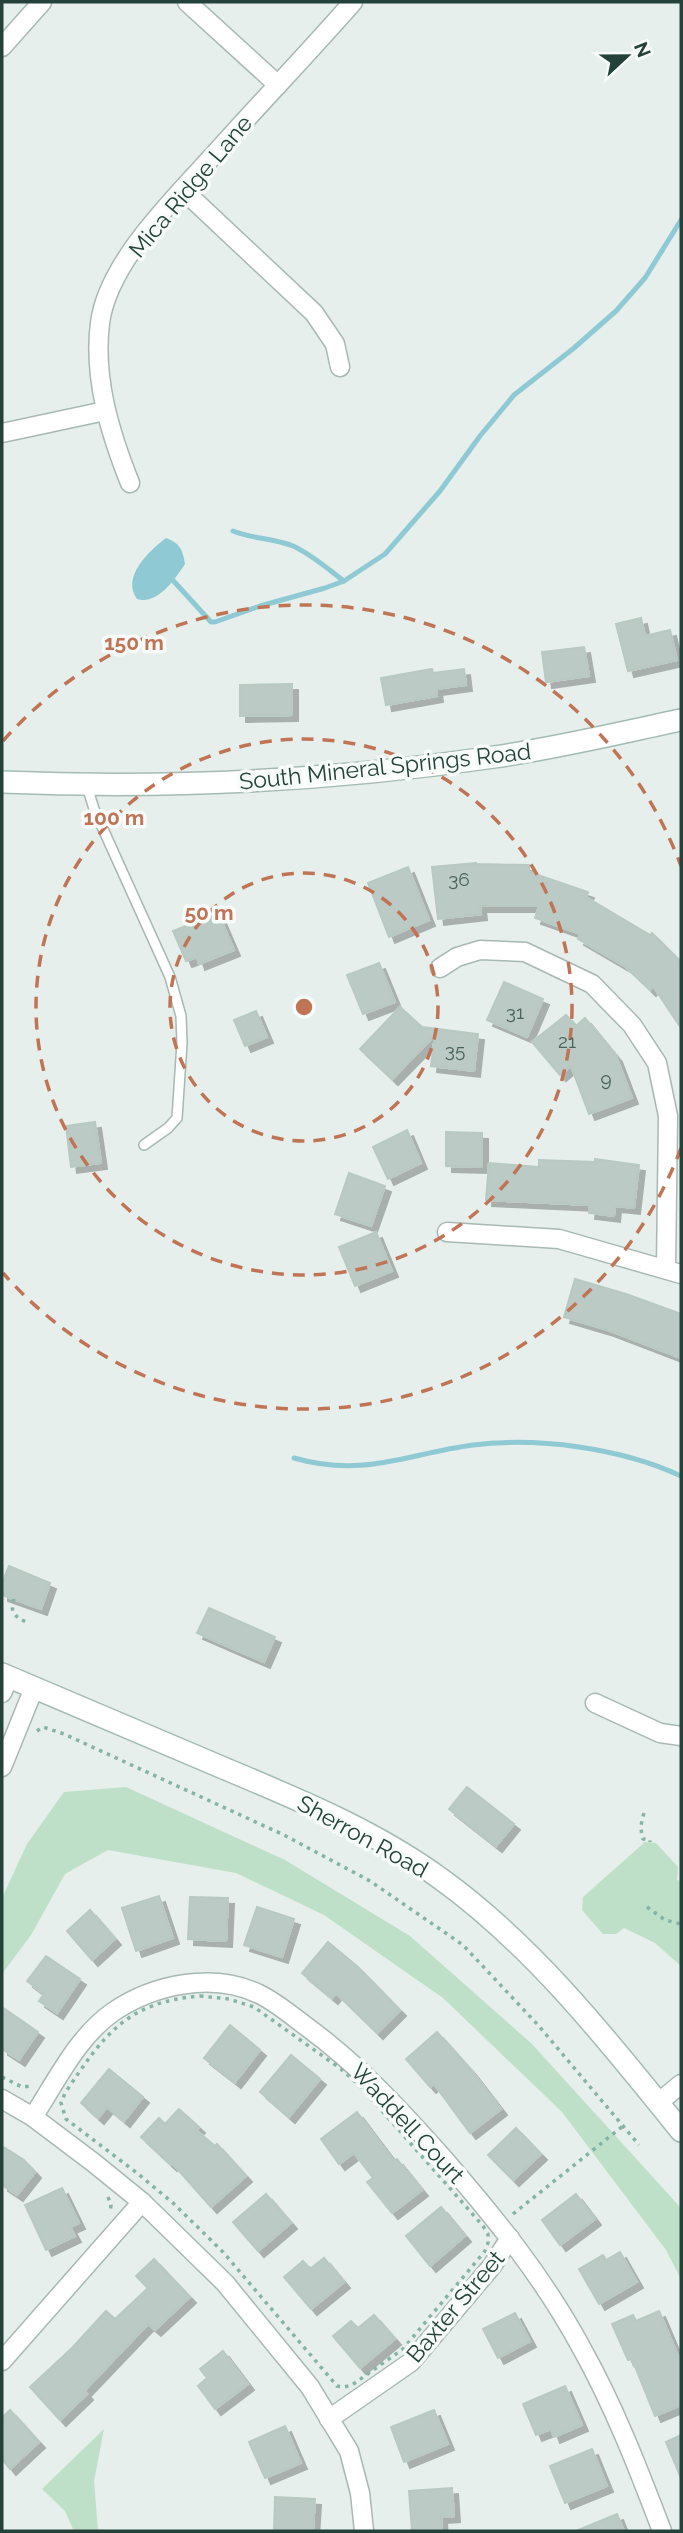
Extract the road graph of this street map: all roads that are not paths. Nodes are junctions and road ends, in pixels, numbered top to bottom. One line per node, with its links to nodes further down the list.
1 (42, 2): 4 (street)
2 (187, 2): 5 (street)
3 (353, 2): 5 (street, Mica Ridge Lane)
4 (2, 47)
5 (278, 85): 6 (street, Mica Ridge Lane)
6 (183, 190): 7 (street); 8 (street, Mica Ridge Lane)
7 (341, 367)
8 (105, 411): 9 (street); 10 (street, Mica Ridge Lane)
9 (2, 433)
10 (130, 483)
11 (681, 720): 13 (main road, South Mineral Springs Road)
12 (2, 782): 13 (main road, South Mineral Springs Road)
13 (87, 784): 15 (lane)
14 (440, 968): 17 (street)
15 (144, 1145)
16 (447, 1232): 17 (street)
17 (674, 1271)
18 (4, 1681): 19 (main road, Sherron Road)
19 (34, 1688): 22 (street); 25 (main road, Sherron Road)
20 (595, 1703): 21 (street)
21 (681, 1736)
22 (2, 1767)
23 (681, 2084): 25 (street)
24 (2, 2099): 26 (street)
25 (673, 2116)
26 (33, 2117): 27 (street); 28 (street, Waddell Court)
27 (142, 2203): 29 (street); 30 (street)
28 (505, 2231): 30 (street, Baxter Street); 32 (street, Waddell Court)
29 (2, 2361)
30 (330, 2419): 31 (street)
31 (364, 2531)
32 (662, 2531)

